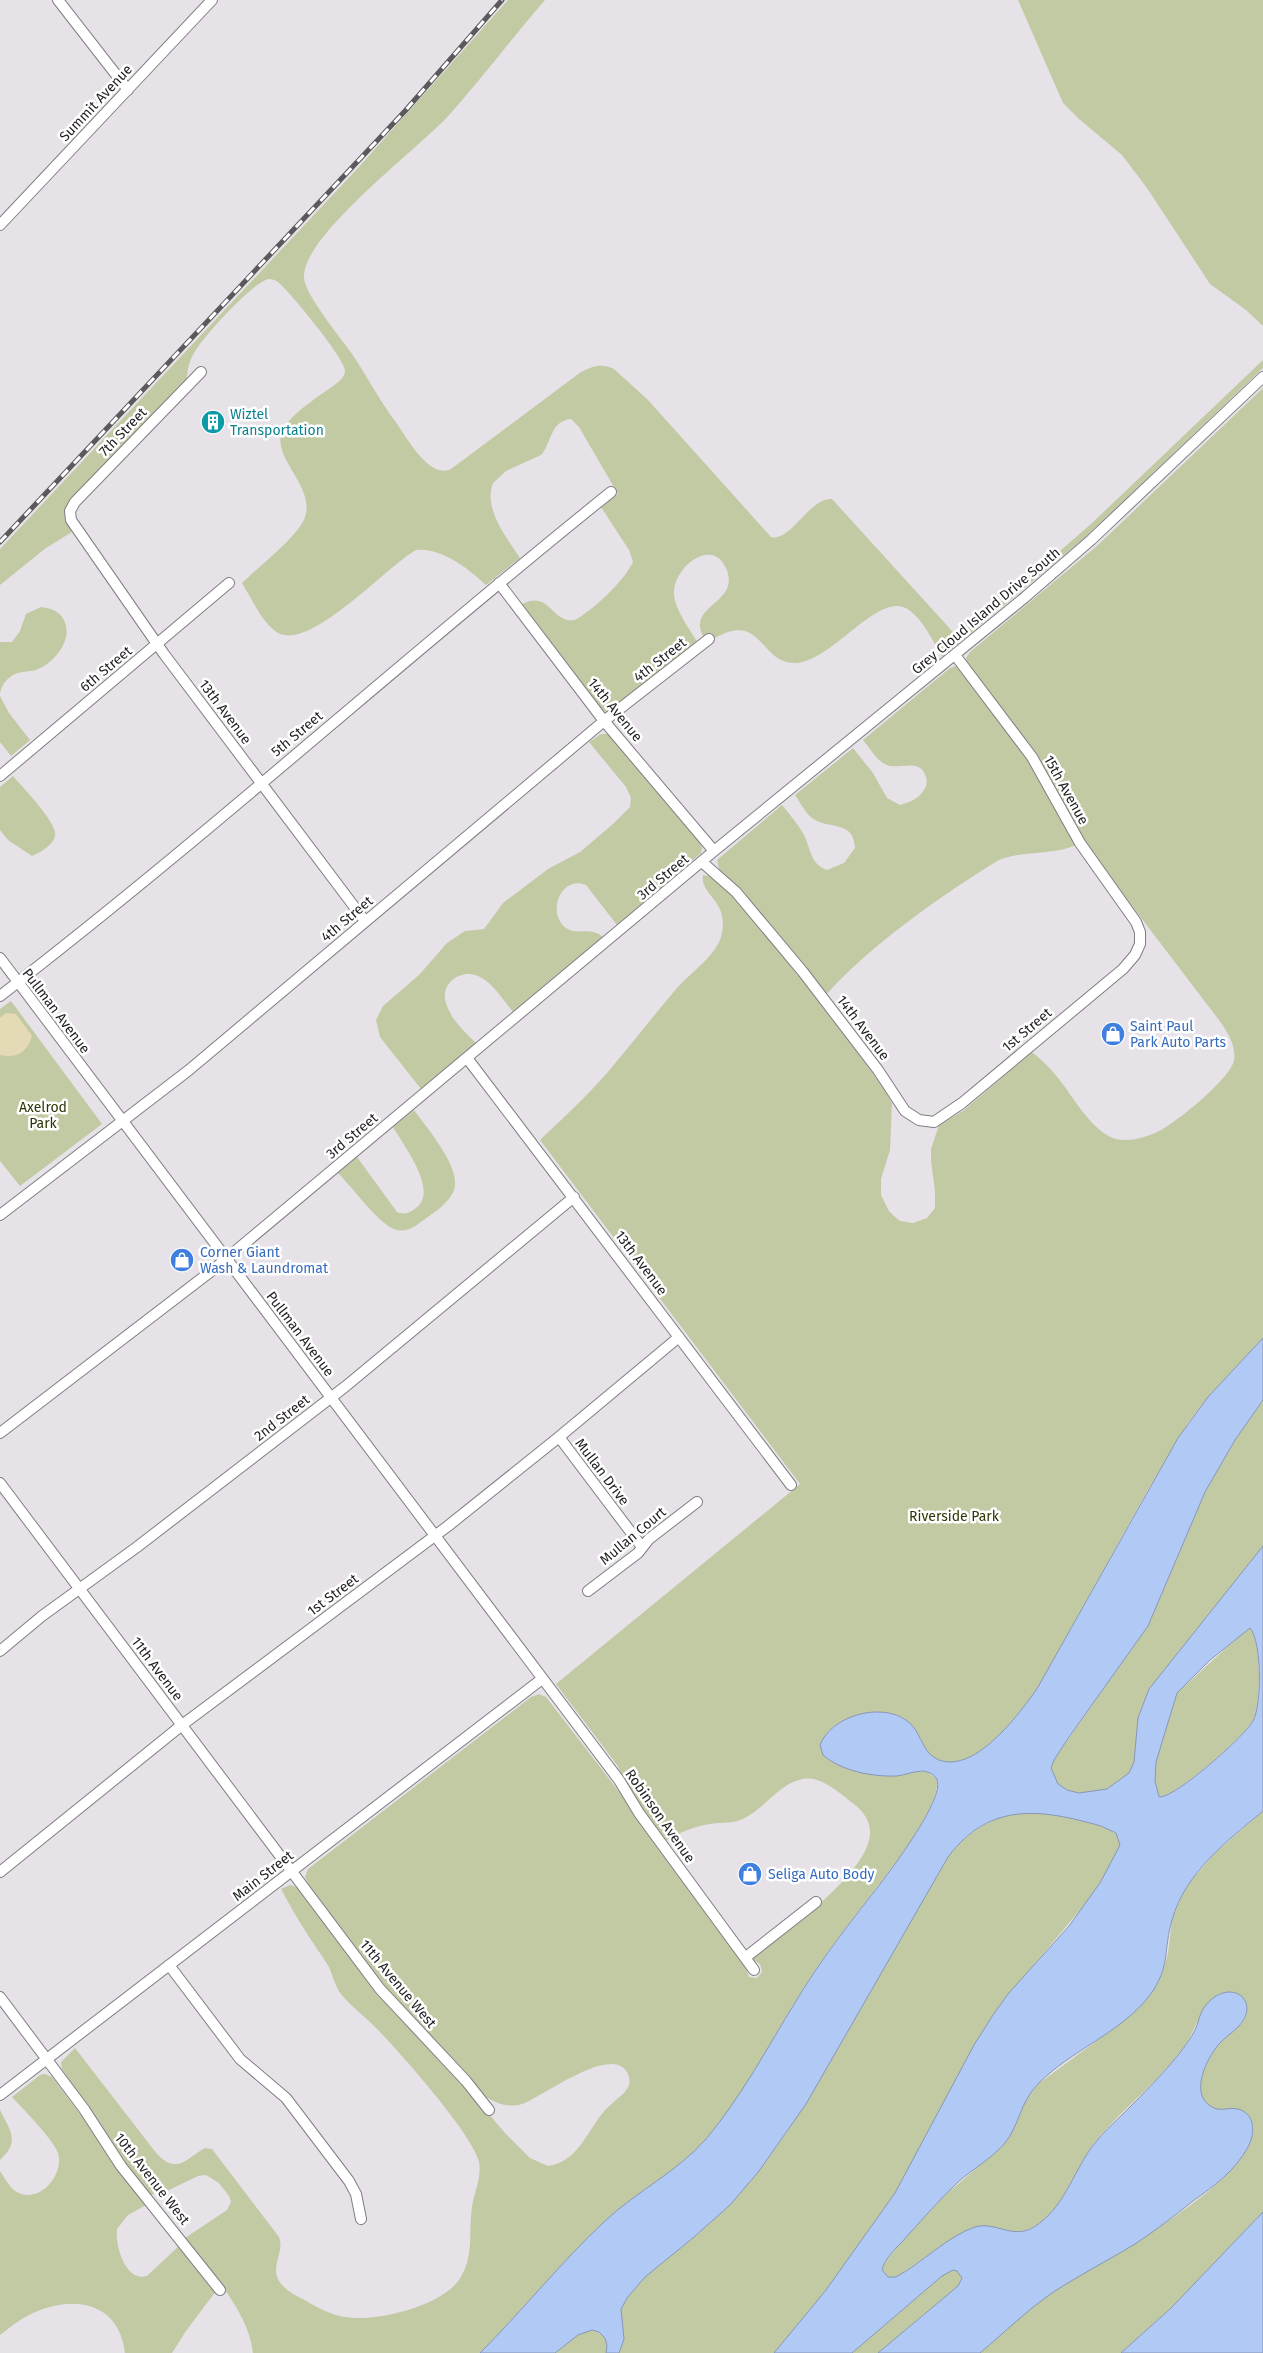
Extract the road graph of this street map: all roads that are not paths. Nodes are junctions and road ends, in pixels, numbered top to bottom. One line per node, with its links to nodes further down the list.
1 (58, 0): 3 (street)
2 (212, 0): 3 (street, Summit Avenue)
3 (128, 90): 4 (street, Summit Avenue)
4 (0, 226)
5 (202, 372): 8 (street, 7th Street)
6 (1263, 377): 13 (street, Grey Cloud Island Drive South)
7 (612, 492): 10 (street, 5th Street)
8 (70, 515): 12 (street, 13th Avenue)
9 (230, 583): 12 (street, 6th Street)
10 (499, 583): 14 (street, 14th Avenue); 16 (street, 5th Street)
11 (709, 639): 14 (street, 4th Street)
12 (157, 644): 15 (street, 6th Street); 16 (street, 13th Avenue)
13 (955, 655): 17 (street, Grey Cloud Island Drive South); 20 (street, 15th Avenue)
14 (604, 721): 17 (street, 14th Avenue); 19 (street, 4th Street)
15 (0, 776)
16 (260, 782): 19 (street, 13th Avenue); 22 (street, 5th Street)
17 (714, 852): 18 (street, 3rd Street)
18 (702, 862): 24 (street, 3rd Street); 26 (street, 14th Avenue)
19 (365, 921): 25 (street, 4th Street)
20 (1140, 944): 26 (street, 1st Street)
21 (0, 958): 22 (street, Pullman Avenue)
22 (18, 982): 23 (street, 5th Street); 25 (street, Pullman Avenue)
23 (0, 996)
24 (467, 1058): 27 (street, 13th Avenue); 29 (street, 3rd Street)
25 (122, 1121): 28 (street, 4th Street); 29 (street, Pullman Avenue)
26 (922, 1121)
27 (574, 1197): 30 (street, 13th Avenue); 31 (street, 2nd Street)
28 (0, 1215)
29 (226, 1259): 31 (street, Pullman Avenue); 32 (street, 3rd Street)
30 (679, 1336): 33 (street, 1st Street); 35 (street, 13th Avenue)
31 (330, 1398): 37 (street, Pullman Avenue); 39 (street, 2nd Street)
32 (0, 1433)
33 (559, 1437): 37 (street, 1st Street); 38 (street, Mullan Drive)
34 (0, 1483): 39 (street, 11th Avenue)
35 (791, 1485)
36 (697, 1502): 38 (street, Mullan Court)
37 (435, 1536): 42 (street, Pullman Avenue); 43 (street, 1st Street)
38 (642, 1547): 40 (street, Mullan Court)
39 (79, 1589): 41 (street, 2nd Street); 43 (street, 11th Avenue)
40 (588, 1591)
41 (0, 1651)
42 (542, 1678): 44 (street, Main Street); 47 (street, Robinson Avenue)
43 (182, 1725): 44 (street, 11th Avenue); 45 (street, 1st Street)
44 (292, 1871): 48 (street, Main Street); 53 (street, 11th Avenue West)
45 (0, 1872)
46 (816, 1902): 47 (street)
47 (746, 1957): 49 (street, Robinson Avenue)
48 (169, 1965): 51 (street, Main Street); 54 (street)
49 (754, 1970)
50 (0, 1997): 51 (street, 10th Avenue West)
51 (47, 2059): 52 (street, Main Street); 55 (street, 10th Avenue West)
52 (0, 2095)
53 (489, 2110)
54 (360, 2219)
55 (220, 2290)

